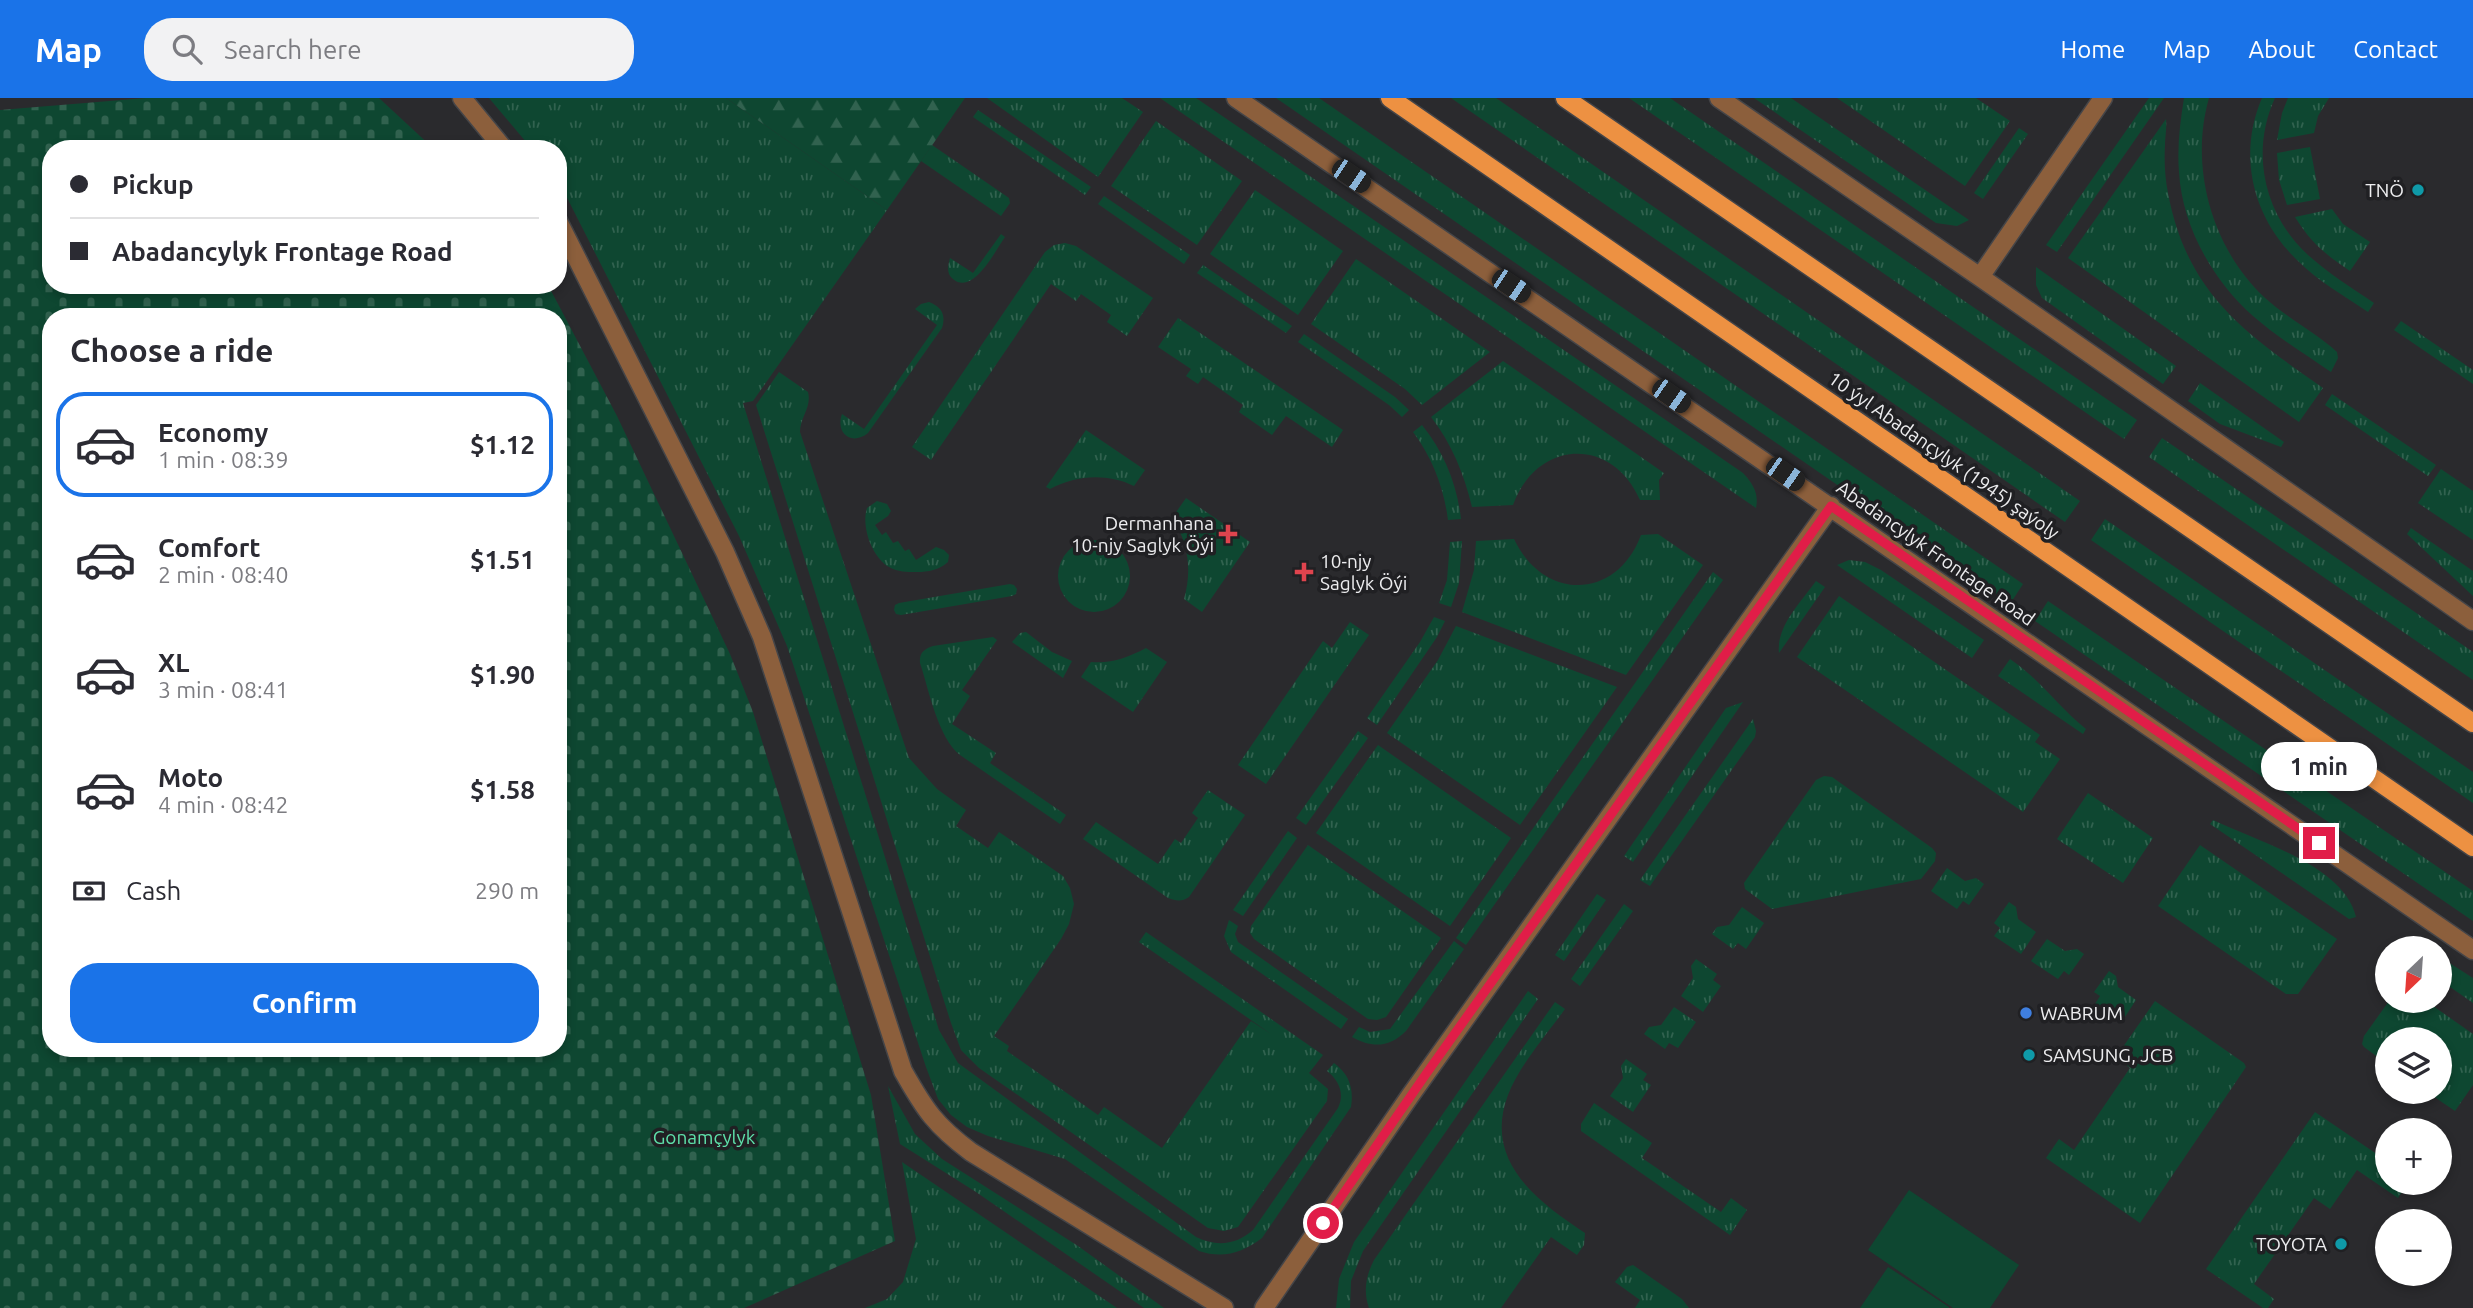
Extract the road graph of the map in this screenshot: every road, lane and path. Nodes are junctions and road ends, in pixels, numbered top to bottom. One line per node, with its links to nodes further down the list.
1 (461, 98): 7 (street)
2 (1236, 98): 10 (street, Abadancylyk Frontage Road)
3 (1390, 98): 13 (main road, 10 ýyl Abadançylyk (1945) şaýoly)
4 (1565, 98): 12 (main road)
5 (1719, 98): 9 (street)
6 (2103, 98): 9 (street)
7 (497, 140)
8 (567, 239): 15 (street)
9 (1980, 277): 11 (street)
10 (1831, 506): 14 (street, Abadancylyk Frontage Road); 16 (street)
11 (2473, 621)
12 (2473, 723)
13 (2473, 847)
14 (2473, 950)
15 (1224, 1308)
16 (1264, 1308)

